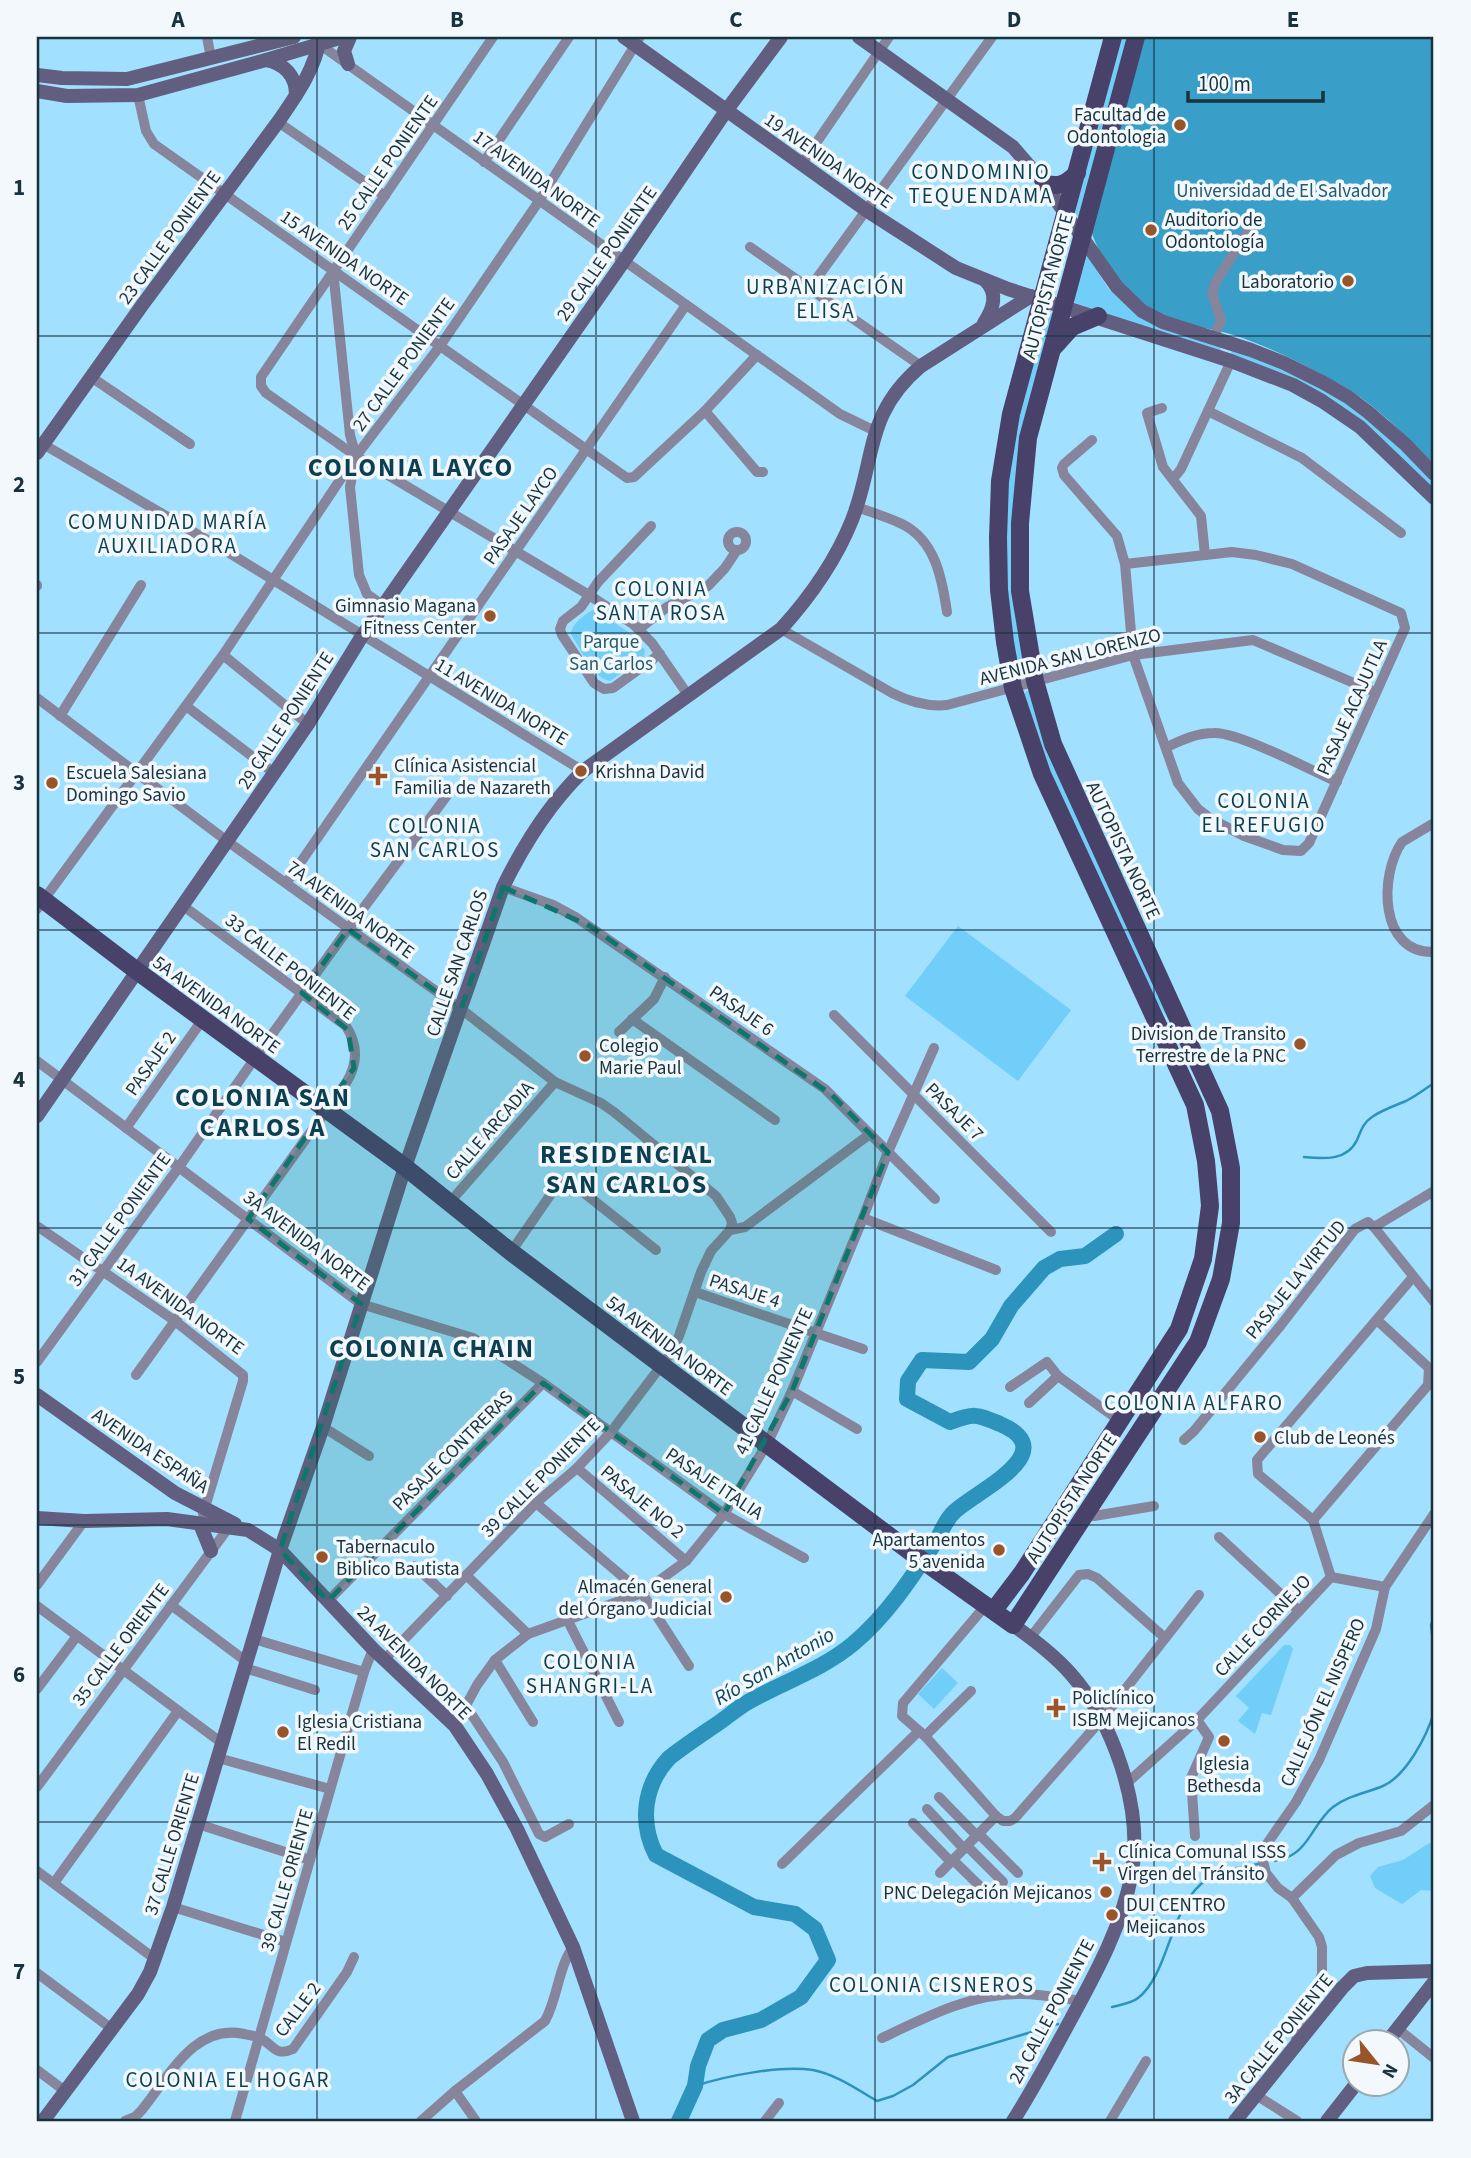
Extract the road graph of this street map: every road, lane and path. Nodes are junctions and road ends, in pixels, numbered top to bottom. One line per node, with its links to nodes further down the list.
1 (206, 37): 16 (street)
2 (343, 37): 14 (street)
3 (350, 37): 18 (street)
4 (494, 37): 26 (street, 25 CALLE PONIENTE)
5 (569, 37): 27 (street)
6 (781, 37): 24 (street, 29 CALLE PONIENTE)
7 (859, 37): 15 (street)
8 (889, 37): 15 (street)
9 (992, 37): 23 (street)
10 (1113, 37): 29 (main road, AUTOPISTA NORTE)
11 (1136, 37): 37 (main road, AUTOPISTA NORTE)
12 (290, 38): 16 (street)
13 (633, 39): 24 (street, 19 AVENIDA NORTE); 33 (street, 27 CALLE PONIENTE)
14 (320, 40): 17 (street); 18 (street, 17 AVENIDA NORTE); 22 (street, 23 CALLE PONIENTE)
15 (879, 51): 23 (street); 28 (street)
16 (211, 58): 19 (street)
17 (266, 60): 21 (street); 22 (street)
18 (348, 64): 26 (street, 17 AVENIDA NORTE)
19 (37, 75)
20 (37, 91): 21 (street)
21 (138, 95): 31 (street, 15 AVENIDA NORTE)
22 (296, 95): 25 (street, 23 CALLE PONIENTE)
23 (947, 99): 30 (street); 34 (street)
24 (726, 111): 28 (street, 19 AVENIDA NORTE); 39 (street, 29 CALLE PONIENTE)
25 (278, 122): 31 (street, 23 CALLE PONIENTE); 32 (street)
26 (434, 125): 27 (street, 17 AVENIDA NORTE); 32 (street, 25 CALLE PONIENTE)
27 (484, 162): 33 (street, 17 AVENIDA NORTE)
28 (801, 165): 34 (street, 19 AVENIDA NORTE)
29 (1077, 173): 30 (main road); 35 (main road, AUTOPISTA NORTE)
30 (1044, 183): 35 (street)
31 (224, 194): 40 (street, 15 AVENIDA NORTE); 54 (street, 23 CALLE PONIENTE)
32 (385, 196): 40 (street, 25 CALLE PONIENTE)
33 (539, 201): 39 (street, 17 AVENIDA NORTE); 49 (street, 27 CALLE PONIENTE)
34 (866, 210): 41 (street, 19 AVENIDA NORTE); 42 (street)
35 (1066, 214): 37 (street); 43 (main road, AUTOPISTA NORTE)
36 (1251, 226): 48 (street)
37 (1082, 235): 45 (main road, AUTOPISTA NORTE); 48 (street)
38 (750, 247): 42 (street)
39 (624, 261): 44 (street, 17 AVENIDA NORTE); 55 (street, 29 CALLE PONIENTE)
40 (333, 270): 49 (street, 15 AVENIDA NORTE); 64 (street); 64 (street, 25 CALLE PONIENTE)
41 (985, 280): 43 (street, 19 AVENIDA NORTE); 47 (street)
42 (809, 289): 53 (street)
43 (1036, 297): 45 (street, 19 AVENIDA NORTE); 47 (street, CALLE SAN CARLOS); 90 (main road, AUTOPISTA NORTE)
44 (687, 305): 51 (street, 17 AVENIDA NORTE); 63 (street, PASAJE LAYCO)
45 (1063, 305): 46 (street, 19 AVENIDA NORTE); 50 (main road, AUTOPISTA NORTE)
46 (1098, 316): 50 (main road); 52 (street, 19 AVENIDA NORTE)
47 (981, 327): 53 (street, CALLE SAN CARLOS)
48 (1214, 337): 66 (street)
49 (440, 346): 55 (street, 15 AVENIDA NORTE); 64 (street, 27 CALLE PONIENTE)
50 (1050, 353): 89 (main road, AUTOPISTA NORTE)
51 (757, 355): 57 (street); 59 (street, 17 AVENIDA NORTE)
52 (1231, 361): 58 (street); 68 (street, 19 AVENIDA NORTE)
53 (921, 366): 59 (street, CALLE SAN CARLOS)
54 (92, 377): 61 (street); 62 (street, 23 CALLE PONIENTE)
55 (523, 406): 63 (street, 15 AVENIDA NORTE); 70 (street, 29 CALLE PONIENTE)
56 (1162, 408): 67 (street)
57 (705, 411): 63 (street, 15 AVENIDA NORTE); 65 (street)
58 (1208, 411): 67 (street); 72 (street)
59 (875, 431): 69 (street, CALLE SAN CARLOS)
60 (1092, 440): 76 (street)
61 (190, 444)
62 (40, 448): 77 (street, 11 AVENIDA NORTE)
63 (587, 450): 74 (street, PASAJE LAYCO)
64 (356, 456): 70 (street); 77 (street, 27 CALLE PONIENTE); 80 (street)
65 (764, 472)
66 (1434, 474)
67 (1173, 480): 75 (street)
68 (1434, 498)
69 (856, 507): 81 (street); 83 (street, CALLE SAN CARLOS)
70 (448, 513): 74 (street); 80 (street, 29 CALLE PONIENTE)
71 (652, 526): 79 (street)
72 (1401, 533)
73 (737, 550): 82 (street)
74 (516, 551): 79 (street); 88 (street, PASAJE LAYCO)
75 (1205, 555): 76 (street); 91 (street, PASAJE ACAJUTLA)
76 (1125, 564): 87 (street)
77 (273, 580): 84 (street, 11 AVENIDA NORTE); 86 (street, 27 CALLE PONIENTE)
78 (141, 585): 95 (street)
79 (589, 595): 82 (street); 85 (street)
80 (384, 606): 84 (street, 29 CALLE PONIENTE)
81 (947, 612)
82 (639, 629): 85 (street)
83 (781, 629): 90 (street, AVENIDA SAN LORENZO); 92 (street, CALLE SAN CARLOS)
84 (362, 636): 88 (street, 11 AVENIDA NORTE); 96 (street, 29 CALLE PONIENTE)
85 (660, 654): 92 (street)
86 (223, 655): 94 (street, 27 CALLE PONIENTE); 96 (street)
87 (1133, 655): 89 (street, AVENIDA SAN LORENZO); 91 (street, AVENIDA SAN LORENZO); 97 (street)
88 (428, 677): 98 (street, 11 AVENIDA NORTE); 105 (street, PASAJE LAYCO)
89 (1035, 681): 90 (street, AVENIDA SAN LORENZO); 119 (main road, AUTOPISTA NORTE)
90 (1013, 688): 114 (main road, AUTOPISTA NORTE)
91 (1375, 692): 101 (street, PASAJE ACAJUTLA)
92 (688, 695): 98 (street, CALLE SAN CARLOS)
93 (37, 698): 95 (street, 7A AVENIDA NORTE)
94 (186, 706): 99 (street); 100 (street, 27 CALLE PONIENTE)
95 (60, 716): 100 (street, 7A AVENIDA NORTE)
96 (307, 724): 99 (street, 29 CALLE PONIENTE)
97 (1167, 747): 101 (street); 101 (street, PASAJE ACAJUTLA)
98 (583, 771): 106 (street, CALLE SAN CARLOS)
99 (274, 773): 104 (street, 29 CALLE PONIENTE)
100 (136, 774): 104 (street, 7A AVENIDA NORTE); 107 (street, 27 CALLE PONIENTE)
101 (1337, 782)
102 (451, 790): 109 (street, 31 CALLE PONIENTE)
103 (1434, 823): 110 (street)
104 (227, 841): 105 (street, 7A AVENIDA NORTE); 108 (street, 29 CALLE PONIENTE)
105 (286, 882): 109 (street, 7A AVENIDA NORTE)
106 (503, 887): 112 (street, PASAJE 6); 115 (street, CALLE SAN CARLOS)
107 (39, 901): 111 (main road, 5A AVENIDA NORTE)
108 (182, 905): 111 (street, 29 CALLE PONIENTE); 113 (street, 33 CALLE PONIENTE)
109 (348, 929): 113 (street, 31 CALLE PONIENTE); 115 (street, 7A AVENIDA NORTE)
110 (1434, 952)
111 (137, 971): 117 (main road, 5A AVENIDA NORTE); 126 (street, 29 CALLE PONIENTE)
112 (665, 977): 118 (street); 133 (street, PASAJE 6)
113 (302, 993): 122 (street, 31 CALLE PONIENTE); 129 (street, 33 CALLE PONIENTE)
114 (1145, 999): 119 (main road); 125 (main road, AUTOPISTA NORTE)
115 (461, 1009): 127 (street, 7A AVENIDA NORTE); 136 (street, CALLE SAN CARLOS)
116 (834, 1015): 128 (street, PASAJE 7)
117 (203, 1019): 122 (main road, 5A AVENIDA NORTE); 132 (street, PASAJE 2)
118 (632, 1019): 120 (street); 131 (street)
119 (1179, 1020): 124 (main road, AUTOPISTA NORTE)
120 (619, 1032)
121 (934, 1048): 128 (street, 41 CALLE PONIENTE)
122 (255, 1058): 129 (main road, 5A AVENIDA NORTE); 135 (street, 31 CALLE PONIENTE)
123 (37, 1061): 126 (street, 3A AVENIDA NORTE)
124 (1199, 1061): 125 (main road); 178 (main road, AUTOPISTA NORTE)
125 (1179, 1071): 167 (main road, AUTOPISTA NORTE)
126 (62, 1080): 130 (street, 29 CALLE PONIENTE); 132 (street, 3A AVENIDA NORTE)
127 (555, 1082): 139 (street, CALLE ARCADIA); 144 (street, 7A AVENIDA NORTE)
128 (915, 1095): 134 (street, 41 CALLE PONIENTE); 145 (street, PASAJE 7)
129 (327, 1109): 136 (main road, 5A AVENIDA NORTE); 141 (street, 33 CALLE PONIENTE)
130 (37, 1116)
131 (775, 1120)
132 (126, 1128): 135 (street, 3A AVENIDA NORTE)
133 (870, 1134): 134 (street, PASAJE 6); 144 (street, 39 CALLE PONIENTE)
134 (888, 1152): 138 (street, PASAJE 6); 140 (street, 41 CALLE PONIENTE)
135 (179, 1167): 141 (street, 3A AVENIDA NORTE); 149 (street, 31 CALLE PONIENTE)
136 (405, 1167): 139 (main road, 5A AVENIDA NORTE); 153 (street, CALLE SAN CARLOS)
137 (1434, 1191): 143 (street)
138 (936, 1199)
139 (450, 1202): 147 (main road, 5A AVENIDA NORTE)
140 (863, 1218): 148 (street); 156 (street, 41 CALLE PONIENTE)
141 (248, 1219): 153 (street, 3A AVENIDA NORTE); 155 (street, 33 CALLE PONIENTE)
142 (37, 1226): 149 (street, 1A AVENIDA NORTE)
143 (1374, 1227): 150 (street, PASAJE LA VIRTUD); 171 (street, PASAJE LA VIRTUD)
144 (730, 1230): 151 (street, 39 CALLE PONIENTE)
145 (1051, 1232)
146 (656, 1250): 147 (street)
147 (511, 1252): 159 (main road, 5A AVENIDA NORTE)
148 (996, 1270)
149 (102, 1272): 155 (street, 1A AVENIDA NORTE); 158 (street, 31 CALLE PONIENTE)
150 (1413, 1278): 152 (street, PASAJE LA VIRTUD); 154 (street)
151 (695, 1292): 156 (street, PASAJE 4); 159 (street, 39 CALLE PONIENTE)
152 (1434, 1302)
153 (361, 1304): 162 (street, 3A AVENIDA NORTE); 168 (street, CALLE SAN CARLOS)
154 (1377, 1320): 185 (street); 185 (street)
155 (174, 1321): 160 (street, 33 CALLE PONIENTE); 182 (street, 1A AVENIDA NORTE)
156 (816, 1332): 157 (street, PASAJE 4); 164 (street, 41 CALLE PONIENTE)
157 (863, 1349)
158 (37, 1362)
159 (660, 1364): 170 (street, 39 CALLE PONIENTE); 172 (main road, 5A AVENIDA NORTE)
160 (136, 1375)
161 (1058, 1376): 163 (street); 166 (street); 167 (street)
162 (542, 1383): 170 (street, 3A AVENIDA NORTE); 202 (street, PASAJE CONTRERAS)
163 (1010, 1387)
164 (792, 1391): 169 (street); 172 (street, 41 CALLE PONIENTE)
165 (37, 1395): 175 (street, AVENIDA ESPAÑA)
166 (1029, 1403)
167 (1120, 1421): 205 (main road, AUTOPISTA NORTE)
168 (323, 1427): 173 (street); 181 (street, CALLE SAN CARLOS)
169 (857, 1429)
170 (611, 1432): 174 (street, 39 CALLE PONIENTE); 179 (street, PASAJE ITALIA)
171 (1184, 1440)
172 (767, 1444): 179 (street, 41 CALLE PONIENTE); 205 (main road, 5A AVENIDA NORTE)
173 (369, 1456)
174 (577, 1468): 176 (street, 39 CALLE PONIENTE); 193 (street, PASAJE NO 2)
175 (175, 1493): 182 (street, AVENIDA ESPAÑA); 184 (street)
176 (536, 1503): 195 (street, 39 CALLE PONIENTE); 199 (street)
177 (1154, 1506): 178 (street)
178 (1088, 1512): 208 (main road, AUTOPISTA NORTE)
179 (724, 1514): 192 (street, PASAJE ITALIA); 193 (street, 41 CALLE PONIENTE)
180 (1434, 1514): 198 (street)
181 (292, 1515): 188 (street); 190 (street, CALLE SAN CARLOS)
182 (202, 1516): 184 (street); 187 (street, AVENIDA ESPAÑA); 191 (street)
183 (37, 1518): 186 (street)
184 (167, 1519): 186 (street)
185 (1313, 1520): 196 (street)
186 (84, 1521): 197 (street)
187 (231, 1525): 188 (street, AVENIDA ESPAÑA); 191 (street, 35 CALLE ORIENTE)
188 (254, 1533): 190 (street, 2A AVENIDA NORTE)
189 (1219, 1537): 206 (street)
190 (280, 1550): 202 (street, 2A AVENIDA NORTE); 213 (street, 37 CALLE ORIENTE)
191 (211, 1551): 203 (street, 35 CALLE ORIENTE)
192 (804, 1558)
193 (686, 1561): 199 (street, 41 CALLE PONIENTE)
194 (415, 1566): 201 (street)
195 (467, 1576): 201 (street, 39 CALLE PONIENTE); 209 (street)
196 (1331, 1577): 198 (street); 206 (street, CALLE CORNEJO)
197 (37, 1585)
198 (1385, 1587): 255 (street, CALLEJÓN EL NISPERO)
199 (642, 1594): 207 (street, 41 CALLE PONIENTE); 218 (street)
200 (1199, 1595): 212 (street)
201 (447, 1596): 215 (street, 39 CALLE PONIENTE)
202 (328, 1601): 214 (street, 2A AVENIDA NORTE)
203 (171, 1605): 217 (street); 219 (street, 35 CALLE ORIENTE)
204 (37, 1606): 210 (street)
205 (990, 1608): 208 (main road, 5A AVENIDA NORTE); 231 (street)
206 (1299, 1612): 227 (street, CALLE CORNEJO)
207 (568, 1621): 209 (street, 41 CALLE PONIENTE); 229 (street)
208 (1013, 1625): 211 (street, 5A AVENIDA NORTE)
209 (528, 1634): 216 (street, 41 CALLE PONIENTE)
210 (77, 1636): 219 (street); 221 (street)
211 (1030, 1638): 212 (street); 226 (street, 5A AVENIDA NORTE)
212 (1165, 1638): 226 (street)
213 (254, 1639): 217 (street, 37 CALLE ORIENTE); 220 (street)
214 (373, 1649): 215 (street, 2A AVENIDA NORTE); 220 (street, 39 CALLE ORIENTE)
215 (385, 1659): 230 (street, 2A AVENIDA NORTE)
216 (495, 1660): 224 (street, 41 CALLE PONIENTE); 228 (street)
217 (246, 1665): 222 (street); 232 (street, 37 CALLE ORIENTE)
218 (689, 1666)
219 (123, 1670): 225 (street); 234 (street, 35 CALLE ORIENTE)
220 (364, 1672): 235 (street, 39 CALLE ORIENTE)
221 (37, 1689)
222 (314, 1690)
223 (971, 1691): 231 (street)
224 (466, 1706): 230 (street, 41 CALLE PONIENTE); 242 (street)
225 (178, 1711): 232 (street); 253 (street)
226 (1102, 1719): 233 (street, 5A AVENIDA NORTE); 239 (street)
227 (1197, 1720): 233 (street, CALLE CORNEJO); 244 (street)
228 (533, 1722)
229 (619, 1722)
230 (455, 1726): 259 (street, 2A AVENIDA NORTE)
231 (922, 1734): 239 (street); 248 (street)
232 (220, 1751): 235 (street); 241 (street, 37 CALLE ORIENTE)
233 (1127, 1783): 257 (street, 5A AVENIDA NORTE)
234 (37, 1787)
235 (330, 1789): 246 (street, 39 CALLE ORIENTE)
236 (939, 1797): 243 (street)
237 (1434, 1805): 255 (street)
238 (927, 1809): 245 (street)
239 (996, 1816): 243 (street)
240 (913, 1823): 247 (street)
241 (198, 1824): 246 (street); 256 (street, 37 CALLE ORIENTE)
242 (569, 1824)
243 (978, 1835): 245 (street); 251 (street)
244 (1195, 1836)
245 (965, 1848): 247 (street); 252 (street)
246 (310, 1860): 258 (street, 39 CALLE ORIENTE)
247 (952, 1861): 250 (street); 254 (street)
248 (782, 1864)
249 (37, 1871): 253 (street)
250 (940, 1873)
251 (1017, 1873)
252 (1003, 1882)
253 (54, 1883): 261 (street)
254 (990, 1896)
255 (1292, 1898): 271 (street, CALLEJÓN EL NISPERO)
256 (173, 1907): 258 (street); 261 (street, 37 CALLE ORIENTE)
257 (1120, 1916): 265 (street, 2A CALLE PONIENTE)
258 (286, 1942): 268 (street, 39 CALLE ORIENTE)
259 (573, 1947): 276 (street); 286 (street, 2A AVENIDA NORTE)
260 (354, 1957): 268 (street, CALLE 2)
261 (155, 1959): 267 (street, 37 CALLE ORIENTE)
262 (1434, 1971): 271 (street, 3A CALLE PONIENTE)
263 (37, 1973): 267 (street)
264 (1432, 1989): 266 (street)
265 (1080, 2001): 269 (street); 282 (street, 2A CALLE PONIENTE)
266 (1399, 2028)
267 (112, 2029): 275 (street, 37 CALLE ORIENTE)
268 (260, 2038): 281 (street, CALLE 2); 283 (street, 39 CALLE ORIENTE)
269 (882, 2038)
270 (1412, 2040): 272 (street)
271 (1294, 2047): 277 (street, 3A CALLE PONIENTE)
272 (1434, 2058)
273 (1146, 2061): 288 (street)
274 (37, 2070): 275 (street)
275 (65, 2091): 280 (street, 37 CALLE ORIENTE)
276 (455, 2091): 284 (street); 285 (street)
277 (1256, 2095): 289 (street, 3A CALLE PONIENTE); 290 (street)
278 (1345, 2098): 291 (street)
279 (779, 2103): 287 (street)
280 (49, 2119)
281 (133, 2120)
282 (1016, 2120)
283 (235, 2121)
284 (421, 2121)
285 (476, 2121)
286 (633, 2121)
287 (765, 2121)
288 (1110, 2121)
289 (1235, 2121)
290 (1297, 2121)
291 (1327, 2121)

